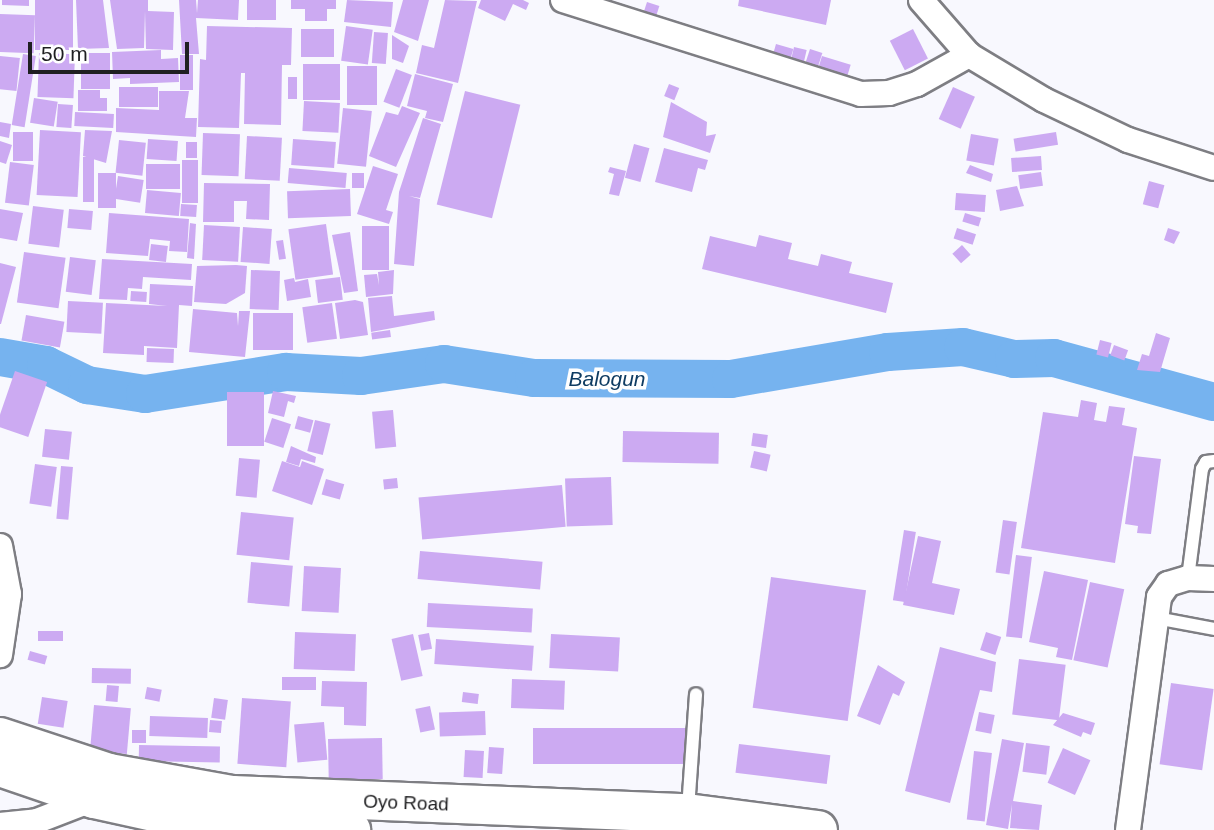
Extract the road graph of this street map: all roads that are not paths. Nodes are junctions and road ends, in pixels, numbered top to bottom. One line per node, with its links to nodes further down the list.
1 (563, 0): 3 (street)
2 (921, 0): 3 (street)
3 (969, 55): 4 (street)
4 (1214, 168)
5 (1214, 461): 7 (lane)
6 (0, 546): 11 (street)
7 (1188, 578): 8 (street); 9 (street)
8 (1214, 579)
9 (1156, 618): 10 (lane); 21 (street)
10 (1214, 629)
11 (0, 655)
12 (696, 694): 16 (lane)
13 (0, 737): 17 (main road, Oyo Road)
14 (0, 767): 15 (main road, Oyo Road)
15 (94, 799): 17 (main road, Oyo Road); 18 (street)
16 (687, 813): 17 (main road, Oyo Road); 20 (main road, Oyo Road)
17 (248, 816): 19 (main road, Oyo Road)
18 (0, 825)
19 (351, 830)
20 (818, 830)
21 (1128, 830)

